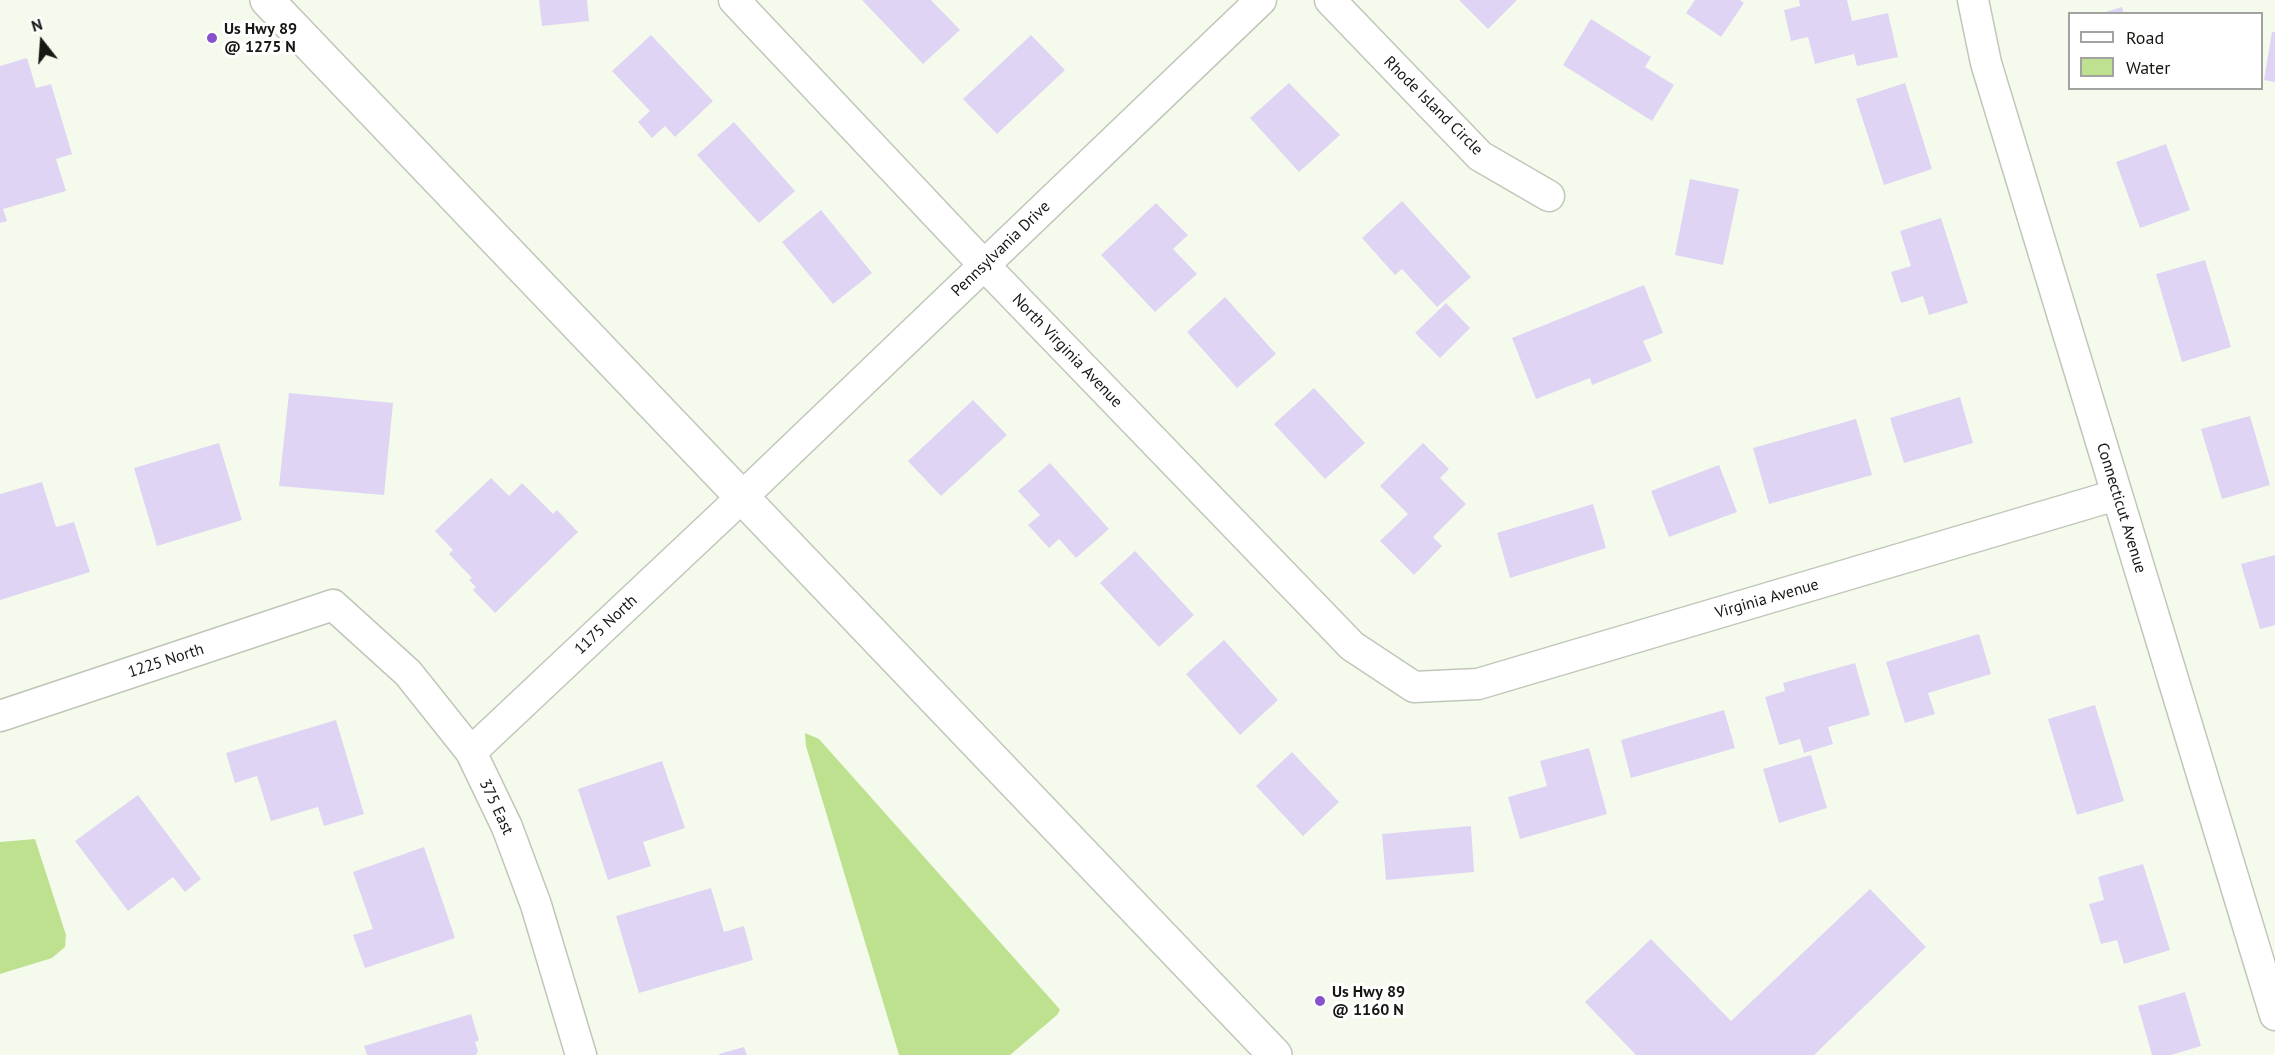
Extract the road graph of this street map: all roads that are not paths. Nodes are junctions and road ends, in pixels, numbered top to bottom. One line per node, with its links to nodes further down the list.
1 (267, 0): 9 (main road)
2 (734, 0): 7 (street, North Virginia Avenue)
3 (1261, 0): 7 (street, Pennsylvania Drive)
4 (1330, 0): 6 (street, Rhode Island Circle)
5 (1973, 0): 8 (street, Connecticut Avenue)
6 (1549, 196)
7 (984, 265): 9 (street, Pennsylvania Drive); 11 (street, North Virginia Avenue)
8 (2116, 495): 11 (street, Virginia Avenue); 14 (street, Connecticut Avenue)
9 (741, 498): 13 (street, 1175 North); 16 (main road)
10 (333, 605): 12 (street, 1225 North); 13 (street, 375 East)
11 (1414, 687)
12 (0, 716)
13 (471, 752): 15 (street, 375 East)
14 (2275, 1015)
15 (581, 1055)
16 (1275, 1055)

